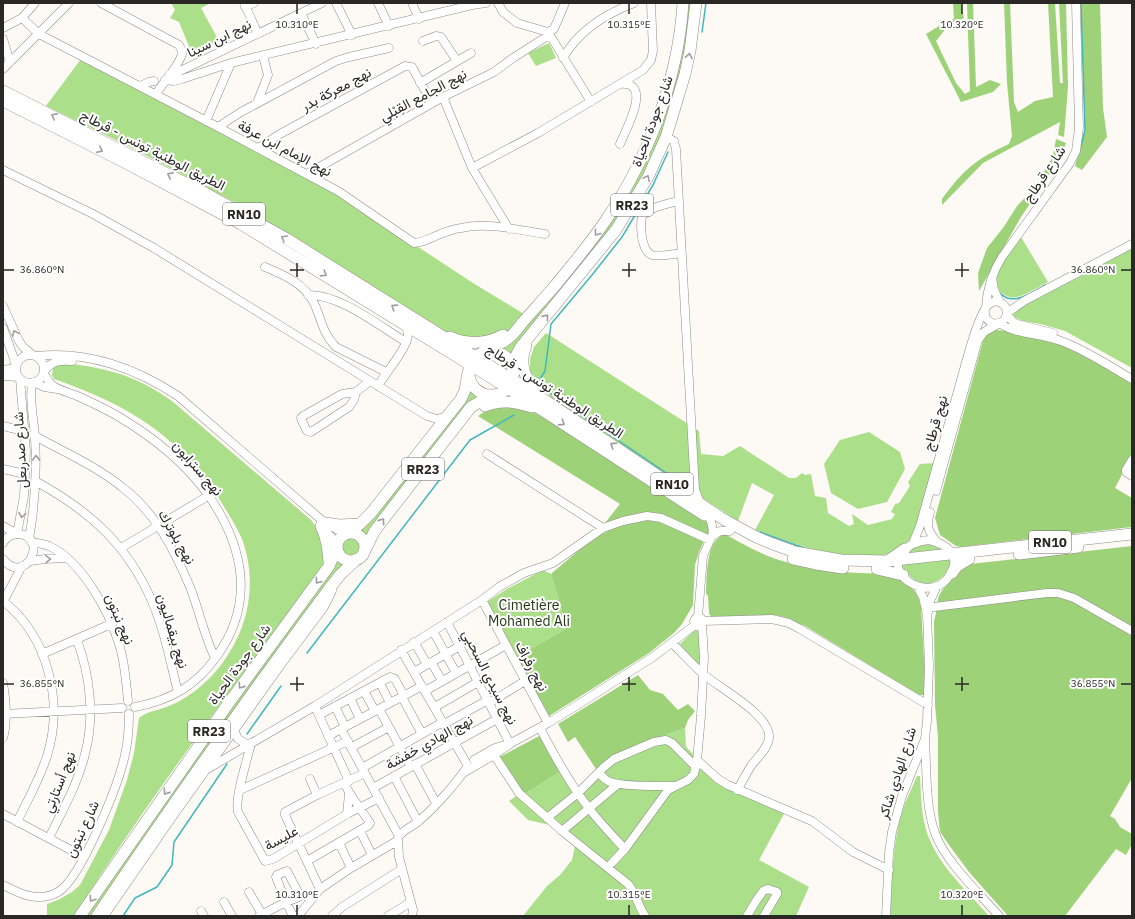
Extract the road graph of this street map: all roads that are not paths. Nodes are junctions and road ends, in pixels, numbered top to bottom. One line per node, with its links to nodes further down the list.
1 (35, 3): 20 (street)
2 (69, 3): 24 (street)
3 (101, 3): 39 (street)
4 (254, 3): 17 (street)
5 (322, 3): 19 (street, نهج ابن سينا)
6 (336, 3): 27 (street)
7 (378, 3): 22 (street)
8 (412, 3): 21 (street)
9 (486, 3): 18 (street)
10 (498, 3): 26 (street)
11 (565, 3): 26 (street)
12 (634, 3): 34 (street)
13 (651, 3): 42 (street)
14 (683, 3): 75 (highway, شارع جودة الحياة / RR23, one-way to 75)
15 (696, 3): 53 (highway, شارع جودة الحياة / RR23, one-way to 15)
16 (1076, 3): 65 (street, شارع قرطاج)
17 (245, 5): 25 (street)
18 (448, 7): 21 (street)
19 (301, 13): 25 (street, نهج ابن سينا); 30 (street)
20 (22, 18): 23 (street); 24 (street, نهج الإمام ابن عرفة)
21 (419, 19): 22 (street)
22 (389, 26): 27 (street)
23 (3, 28)
24 (39, 34): 36 (street); 43 (street, نهج الإمام ابن عرفة)
25 (258, 34): 39 (street, نهج ابن سينا)
26 (548, 34): 34 (street); 46 (street, نهج الجامع القِبْلي)
27 (352, 35): 30 (street)
28 (423, 41): 35 (street)
29 (3, 43): 36 (street)
30 (316, 44): 33 (street)
31 (389, 48): 49 (street)
32 (471, 53): 35 (street)
33 (264, 56): 37 (street); 49 (street)
34 (563, 58): 48 (street)
35 (458, 61): 41 (street)
36 (10, 62): 38 (street)
37 (231, 64): 39 (street); 51 (street)
38 (3, 69)
39 (168, 77): 45 (street)
40 (154, 81): 43 (street)
41 (420, 83): 50 (street, نهج معركة بدر); 55 (street, نهج معركة بدر)
42 (620, 84): 48 (street); 54 (street)
43 (140, 86): 45 (street, نهج الإمام ابن عرفة)
44 (3, 90): 72 (highway, الطريق الوطنية تونس - قرطاج / RN10, one-way to 44)
45 (156, 94): 51 (street, نهج الإمام ابن عرفة)
46 (443, 98): 50 (street, نهج الجامع القِبْلي); 56 (street)
47 (3, 101): 73 (highway, الطريق الوطنية تونس - قرطاج / RN10, one-way to 73)
48 (591, 102): 56 (street)
49 (257, 103): 52 (street)
50 (432, 104): 58 (street, نهج الجامع القِبْلي)
51 (206, 121): 52 (street, نهج الإمام ابن عرفة)
52 (218, 126): 55 (street, نهج الإمام ابن عرفة)
53 (666, 138): 59 (street); 77 (highway, شارع جودة الحياة / RR23, one-way to 53)
54 (620, 144)
55 (258, 148): 58 (street, نهج الإمام ابن عرفة)
56 (472, 168): 60 (street)
57 (3, 170): 83 (street)
58 (306, 174): 60 (street, نهج الإمام ابن عرفة)
59 (678, 201): 63 (street); 63 (street)
60 (509, 229): 61 (street, نهج الإمام ابن عرفة)
61 (545, 234)
62 (1132, 244): 67 (street)
63 (682, 254): 116 (street)
64 (265, 267): 66 (street)
65 (992, 275): 68 (street); 70 (street, شارع قرطاج)
66 (308, 295): 79 (street); 80 (street)
67 (1024, 301): 68 (street); 71 (street)
68 (1000, 302): 70 (street); 71 (street)
69 (3, 306): 82 (street, one-way to 69)
70 (986, 308): 74 (street); 132 (street, نهج قرطاج)
71 (1007, 314): 74 (street); 90 (street)
72 (419, 323): 75 (highway); 85 (highway, الطريق الوطنية تونس - قرطاج / RN10)
73 (406, 324): 78 (highway, الطريق الوطنية تونس - قرطاج / RN10); 79 (street)
74 (998, 324): 92 (street); 134 (street, نهج قرطاج)
75 (520, 326): 81 (highway, شارع جودة الحياة / RR23)
76 (3, 328): 87 (street, شارع صدربعل)
77 (530, 336): 94 (highway, شارع جودة الحياة / RR23); 101 (highway)
78 (426, 337): 79 (street); 84 (highway, الطريق الوطنية تونس - قرطاج / RN10)
79 (406, 341): 88 (street)
80 (336, 347): 83 (street); 88 (street)
81 (486, 351): 85 (highway, شارع جودة الحياة); 94 (highway, RN10)
82 (35, 355): 87 (street); 89 (street); 119 (street)
83 (330, 356): 93 (street)
84 (460, 358): 85 (highway, الطريق الوطنية تونس - قرطاج / RN10); 96 (highway)
85 (471, 365): 94 (highway, الطريق الوطنية تونس - قرطاج / RN10); 96 (highway, شارع جودة الحياة / RR23); 100 (highway)
86 (3, 370): 87 (street)
87 (17, 372): 91 (street); 95 (street); 106 (street, شارع صدربعل)
88 (386, 372): 97 (street)
89 (44, 373): 95 (street); 98 (street, نهج سترابون); 119 (street)
90 (1132, 373)
91 (3, 376)
92 (1132, 379)
93 (370, 381): 97 (street); 99 (street)
94 (511, 381): 100 (highway, شارع جودة الحياة); 101 (highway, الطريق الوطنية تونس - قرطاج / RN10)
95 (33, 383): 98 (street, نهج سترابون); 108 (street, شارع صدربعل)
96 (466, 384): 103 (highway, شارع جودة الحياة / RR23)
97 (378, 386): 102 (street)
98 (62, 390): 115 (street, نهج سترابون)
99 (356, 392): 99 (street)
100 (496, 395): 105 (highway, شارع جودة الحياة / RR23)
101 (545, 406): 105 (highway); 116 (highway, الطريق الوطنية تونس - قرطاج / RN10, one-way to 101); 117 (highway, الطريق الوطنية تونس - قرطاج / RN10, one-way to 117)
102 (427, 416): 103 (street); 107 (street)
103 (447, 416): 107 (highway, شارع جودة الحياة / RR23)
104 (3, 426): 106 (street)
105 (454, 429): 136 (highway, شارع جودة الحياة / RR23, one-way to 105)
106 (24, 430): 112 (street, شارع صدربعل)
107 (432, 434): 118 (highway, شارع جودة الحياة / RR23)
108 (35, 436): 114 (street, شارع صدربعل, one-way to 108); 121 (street, نهج بلوترك)
109 (486, 454): 122 (street)
110 (1132, 460): 113 (street)
111 (3, 469): 112 (street)
112 (25, 474): 124 (street, شارع صدربعل, one-way to 124)
113 (1132, 476)
114 (37, 482): 128 (street, شارع صدربعل); 133 (street, نهج بيقماليون)
115 (208, 496): 121 (street); 163 (street, نهج سترابون)
116 (700, 503): 142 (highway, الطريق الوطنية تونس - قرطاج / RN10)
117 (710, 519): 123 (highway, الطريق الوطنية تونس - قرطاج / RN10); 127 (street)
118 (360, 524): 119 (highway); 125 (highway, شارع جودة الحياة / RR23)
119 (323, 525): 125 (street); 131 (street); 141 (highway)
120 (3, 526): 124 (street)
121 (159, 526): 133 (street); 163 (street, نهج بلوترك)
122 (603, 528): 127 (street); 147 (street)
123 (730, 531): 127 (street); 142 (highway, الطريق الوطنية تونس - قرطاج / RN10)
124 (17, 534): 128 (street, نهج نبتون); 130 (street)
125 (347, 534): 131 (highway, شارع جودة الحياة / RR23); 136 (highway)
126 (1132, 534): 135 (highway, الطريق الوطنية تونس - قرطاج / RN10)
127 (711, 538): 151 (street)
128 (30, 540): 137 (street, نهج نبتون); 138 (street, شارع صدربعل)
129 (1132, 541): 135 (highway, الطريق الوطنية تونس - قرطاج / RN10)
130 (3, 543)
131 (338, 546): 136 (highway); 141 (highway, شارع جودة الحياة / RR23)
132 (909, 546): 134 (street); 142 (highway)
133 (121, 548): 176 (street, نهج بيقماليون)
134 (948, 551): 135 (highway, الطريق الوطنية تونس - قرطاج / RN10); 135 (highway); 142 (highway, الطريق الوطنية تونس - قرطاج / RN10); 143 (street)
135 (969, 556): 143 (highway)
136 (360, 557): 144 (highway, شارع جودة الحياة / RR23)
137 (66, 558): 138 (street, one-way to 137); 152 (street, نهج نبتون)
138 (30, 561): 140 (street)
139 (3, 562): 140 (street)
140 (22, 566): 148 (street)
141 (329, 566): 262 (highway, شارع جودة الحياة / RR23, one-way to 262)
142 (896, 566): 145 (street)
143 (952, 573): 146 (street)
144 (340, 576): 201 (street); 263 (highway, شارع جودة الحياة / RR23)
145 (917, 586): 146 (street); 149 (street)
146 (937, 586): 149 (street)
147 (482, 600): 150 (street); 158 (street, نهج رفراف)
148 (3, 601): 161 (street)
149 (927, 610): 154 (street); 182 (street, شارع الهادي شاكر)
150 (447, 622): 153 (street); 159 (street, نهج سيدي السحبي)
151 (699, 622): 157 (street); 168 (street); 182 (street)
152 (111, 624): 155 (street); 179 (street, نهج نبتون)
153 (433, 631): 156 (street); 162 (street)
154 (1132, 631)
155 (77, 640): 161 (street); 188 (street, نهج أستارتي)
156 (414, 642): 160 (street); 164 (street)
157 (672, 642): 168 (street); 197 (street)
158 (506, 645): 165 (street); 170 (street, نهج رفراف)
159 (460, 646): 162 (street); 165 (street, نهج سيدي السحبي)
160 (401, 650): 166 (street); 183 (street)
161 (42, 654): 190 (street)
162 (446, 654): 164 (street); 167 (street)
163 (216, 658): 176 (street, نهج سترابون)
164 (429, 663): 166 (street); 169 (street)
165 (470, 666): 167 (street); 171 (street, نهج سيدي السحبي)
166 (414, 672): 174 (street)
167 (456, 673): 169 (street)
168 (703, 674): 213 (street); 226 (street)
169 (442, 681): 174 (street)
170 (525, 681): 180 (street); 197 (street, نهج رفراف)
171 (478, 682): 180 (street, نهج سيدي السحبي); 186 (street)
172 (3, 683): 191 (street)
173 (380, 683): 175 (street); 177 (street); 181 (street)
174 (424, 688): 177 (street); 186 (street)
175 (364, 691): 178 (street); 189 (street)
176 (178, 692): 185 (street, نهج سترابون)
177 (403, 696): 181 (street); 202 (street)
178 (350, 698): 184 (street); 194 (street)
179 (128, 701): 185 (street); 187 (street)
180 (488, 702): 195 (street, نهج سيدي السحبي); 196 (street)
181 (390, 703): 189 (street)
182 (928, 705): 205 (street, شارع الهادي شاكر)
183 (315, 706): 193 (street); 208 (street)
184 (334, 706): 193 (street); 199 (street)
185 (135, 707): 192 (street)
186 (435, 707): 196 (street)
187 (122, 708): 188 (street); 192 (street)
188 (90, 710): 190 (street); 241 (street, نهج أستارتي)
189 (377, 710): 194 (street); 198 (street)
190 (53, 711): 191 (street); 237 (street)
191 (4, 714): 204 (street)
192 (129, 714): 247 (street, شارع نبتون)
193 (319, 715): 203 (street)
194 (360, 719): 199 (street)
195 (497, 719): 206 (street, نهج الهادي خفشة); 207 (street, نهج سيدي السحبي)
196 (444, 723): 202 (street); 206 (street)
197 (548, 723): 200 (street)
198 (389, 727): 209 (street); 210 (street)
199 (343, 728): 203 (street); 209 (street)
200 (540, 728): 207 (street); 227 (street)
201 (234, 730): 208 (street); 215 (street)
202 (422, 734): 210 (street)
203 (328, 736): 211 (street)
204 (3, 738)
205 (925, 738): 253 (street, شارع الهادي شاكر); 275 (street)
206 (455, 743): 214 (street, نهج الهادي خفشة); 216 (street)
207 (511, 743): 212 (street); 216 (street)
208 (250, 744): 215 (street); 225 (street, عليسة)
209 (350, 744): 211 (street); 217 (street)
210 (400, 746): 214 (street); 217 (street)
211 (334, 748): 221 (street); 225 (street)
212 (494, 755): 216 (street); 236 (street)
213 (696, 763): 218 (street); 223 (street); 226 (street)
214 (413, 766): 219 (street, نهج الهادي خفشة); 231 (street)
215 (209, 768): 264 (street)
216 (465, 769): 231 (street)
217 (364, 771): 221 (street); 224 (street)
218 (599, 773): 222 (street); 227 (street)
219 (394, 776): 224 (street, نهج الهادي خفشة); 238 (street)
220 (310, 779): 229 (street)
221 (347, 782): 228 (street); 229 (street)
222 (618, 784): 223 (street); 233 (street)
223 (675, 786): 245 (street)
224 (373, 788): 230 (street)
225 (240, 790): 249 (street, عليسة)
226 (738, 790): 253 (street)
227 (578, 793): 233 (street); 236 (street)
228 (349, 794): 232 (street); 235 (street)
229 (317, 795): 244 (street)
230 (378, 798): 232 (street, عليسة); 242 (street)
231 (436, 803): 238 (street)
232 (360, 808): 235 (street, عليسة); 239 (street)
233 (588, 808): 240 (street); 245 (street)
234 (3, 814): 237 (street)
235 (347, 814): 244 (street, عليسة)
236 (547, 818): 240 (street)
237 (16, 822): 241 (street)
238 (418, 822): 242 (street)
239 (360, 831): 243 (street); 246 (street)
240 (562, 831): 250 (street)
241 (49, 838): 247 (street)
242 (398, 839): 246 (street); 252 (street)
243 (339, 842): 248 (street); 251 (street)
244 (299, 843): 248 (street); 249 (street, عليسة)
245 (625, 849): 250 (street)
246 (372, 855): 251 (street)
247 (84, 857): 255 (street, شارع نبتون)
248 (306, 860): 256 (street)
249 (269, 861): 254 (street)
250 (608, 867): 271 (street)
251 (351, 868): 256 (street)
252 (402, 868): 260 (street); 268 (street)
253 (888, 870): 274 (street, شارع الهادي شاكر)
254 (276, 876): 259 (street); 259 (street)
255 (3, 885)
256 (320, 889): 267 (street)
257 (249, 892): 261 (street)
258 (224, 902): 265 (street)
259 (286, 902): 261 (street); 266 (street)
260 (411, 902): 269 (street); 270 (street)
261 (261, 915)
262 (80, 916)
263 (97, 916)
264 (104, 916)
265 (232, 916)
266 (293, 916)
267 (298, 916)
268 (332, 916)
269 (388, 916)
270 (412, 916)
271 (645, 916)
272 (747, 916): 273 (street)
273 (764, 916)
274 (886, 916)
275 (999, 916)

